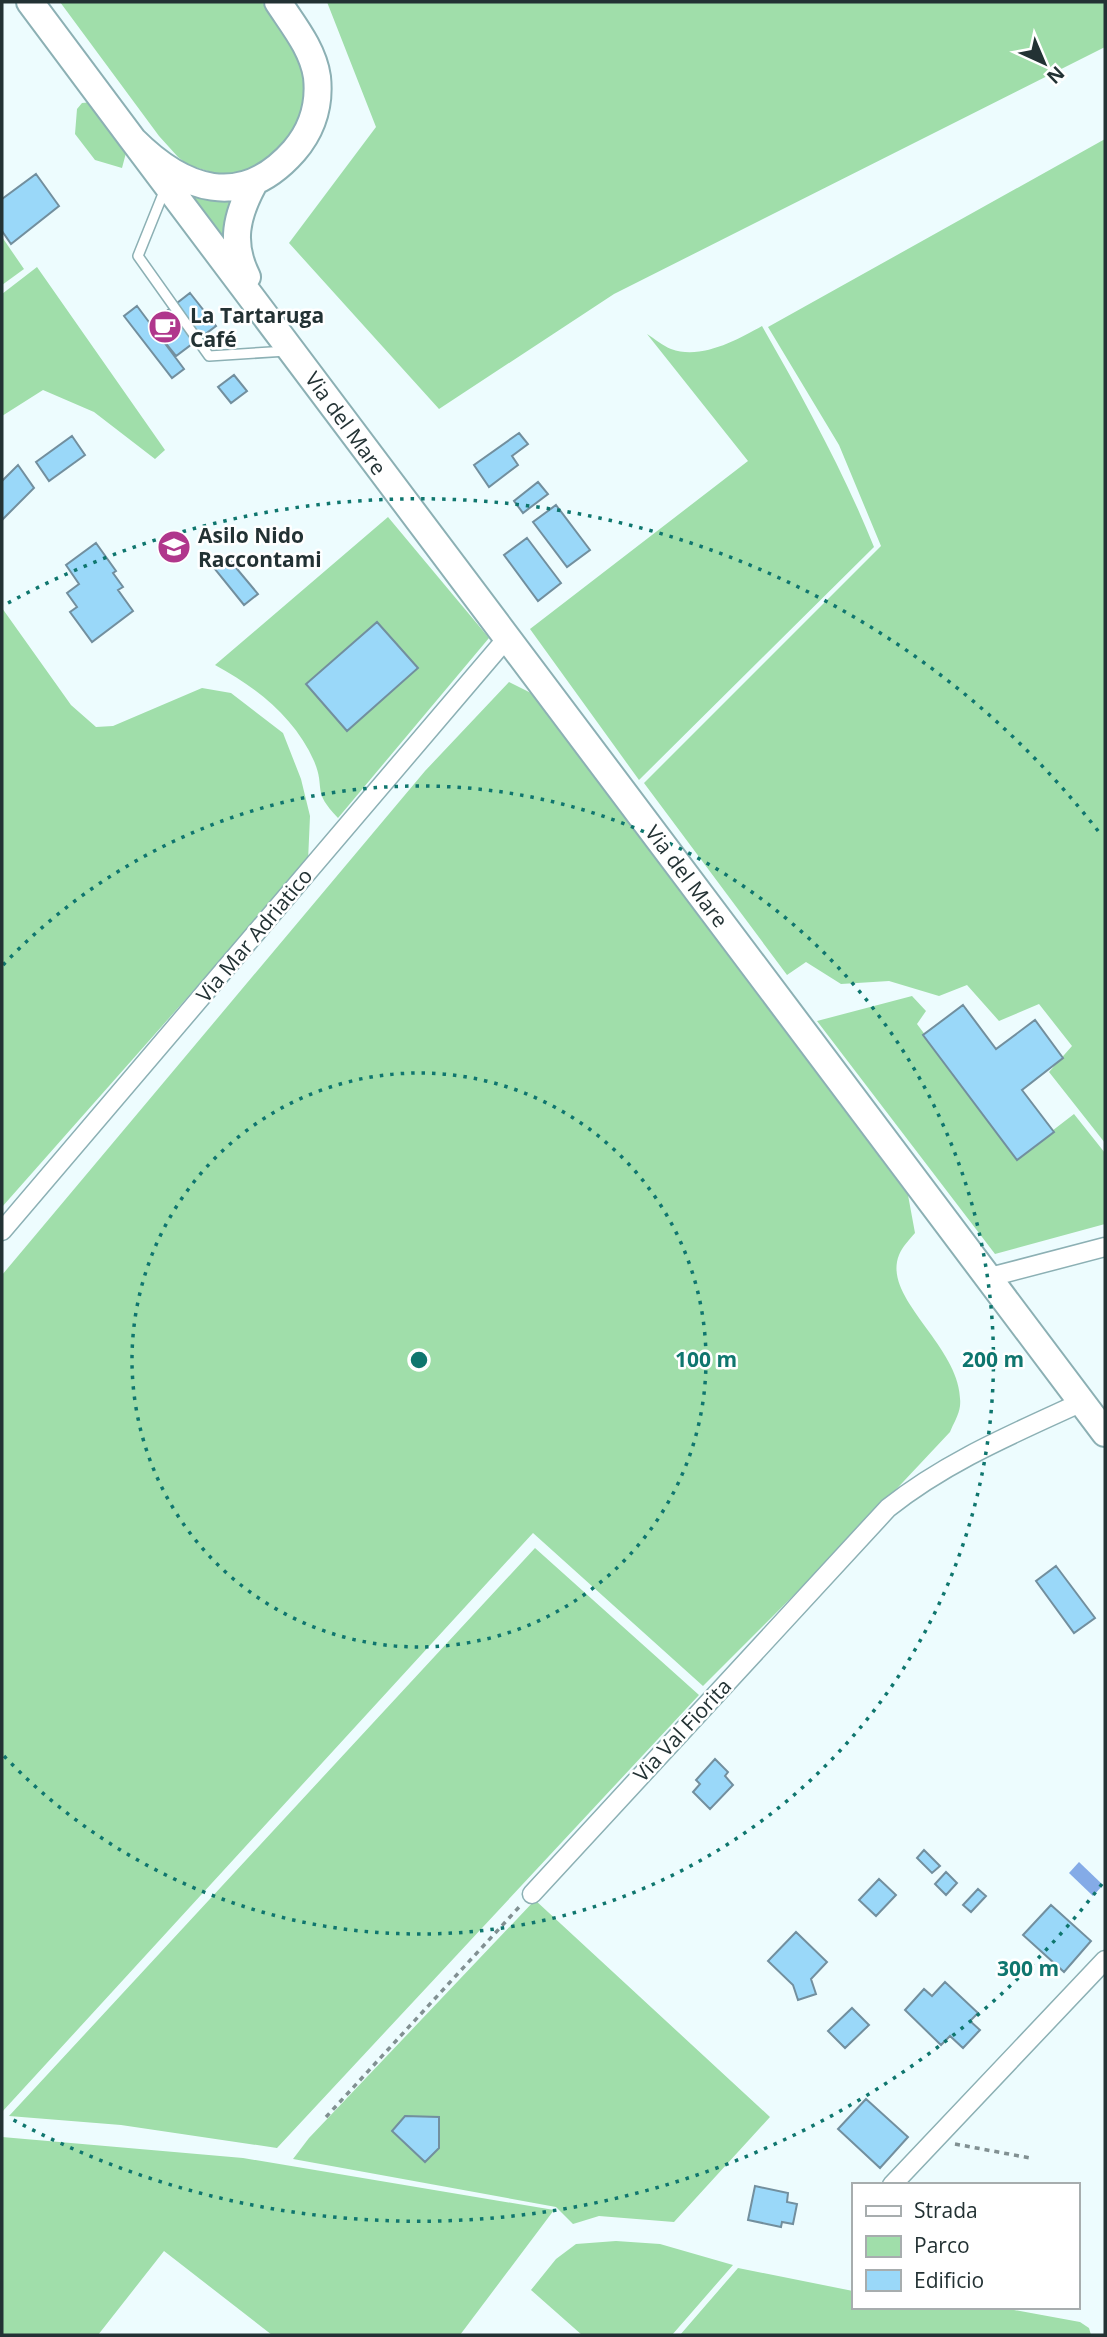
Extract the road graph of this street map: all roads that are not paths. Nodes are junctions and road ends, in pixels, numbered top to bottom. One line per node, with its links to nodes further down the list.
1 (30, 2): 3 (main road, Via del Mare)
2 (278, 2): 4 (main road, Via del Mare)
3 (134, 140): 4 (main road, Via del Mare); 5 (main road, Via del Mare)
4 (254, 183): 6 (main road, Via del Mare)
5 (167, 184): 6 (main road, Via del Mare); 7 (lane)
6 (270, 319): 7 (main road, Via del Mare)
7 (293, 351): 8 (main road, Via del Mare)
8 (507, 638): 9 (street, Via Mar Adriatico); 11 (main road, Via del Mare)
9 (2, 1231)
10 (1105, 1247): 11 (street)
11 (990, 1277): 12 (main road, Via del Mare)
12 (1082, 1402): 13 (main road, Via del Mare); 14 (street, Via Val Fiorita)
13 (1105, 1433)
14 (531, 1894)
15 (1105, 1960): 16 (street)
16 (894, 2183)

